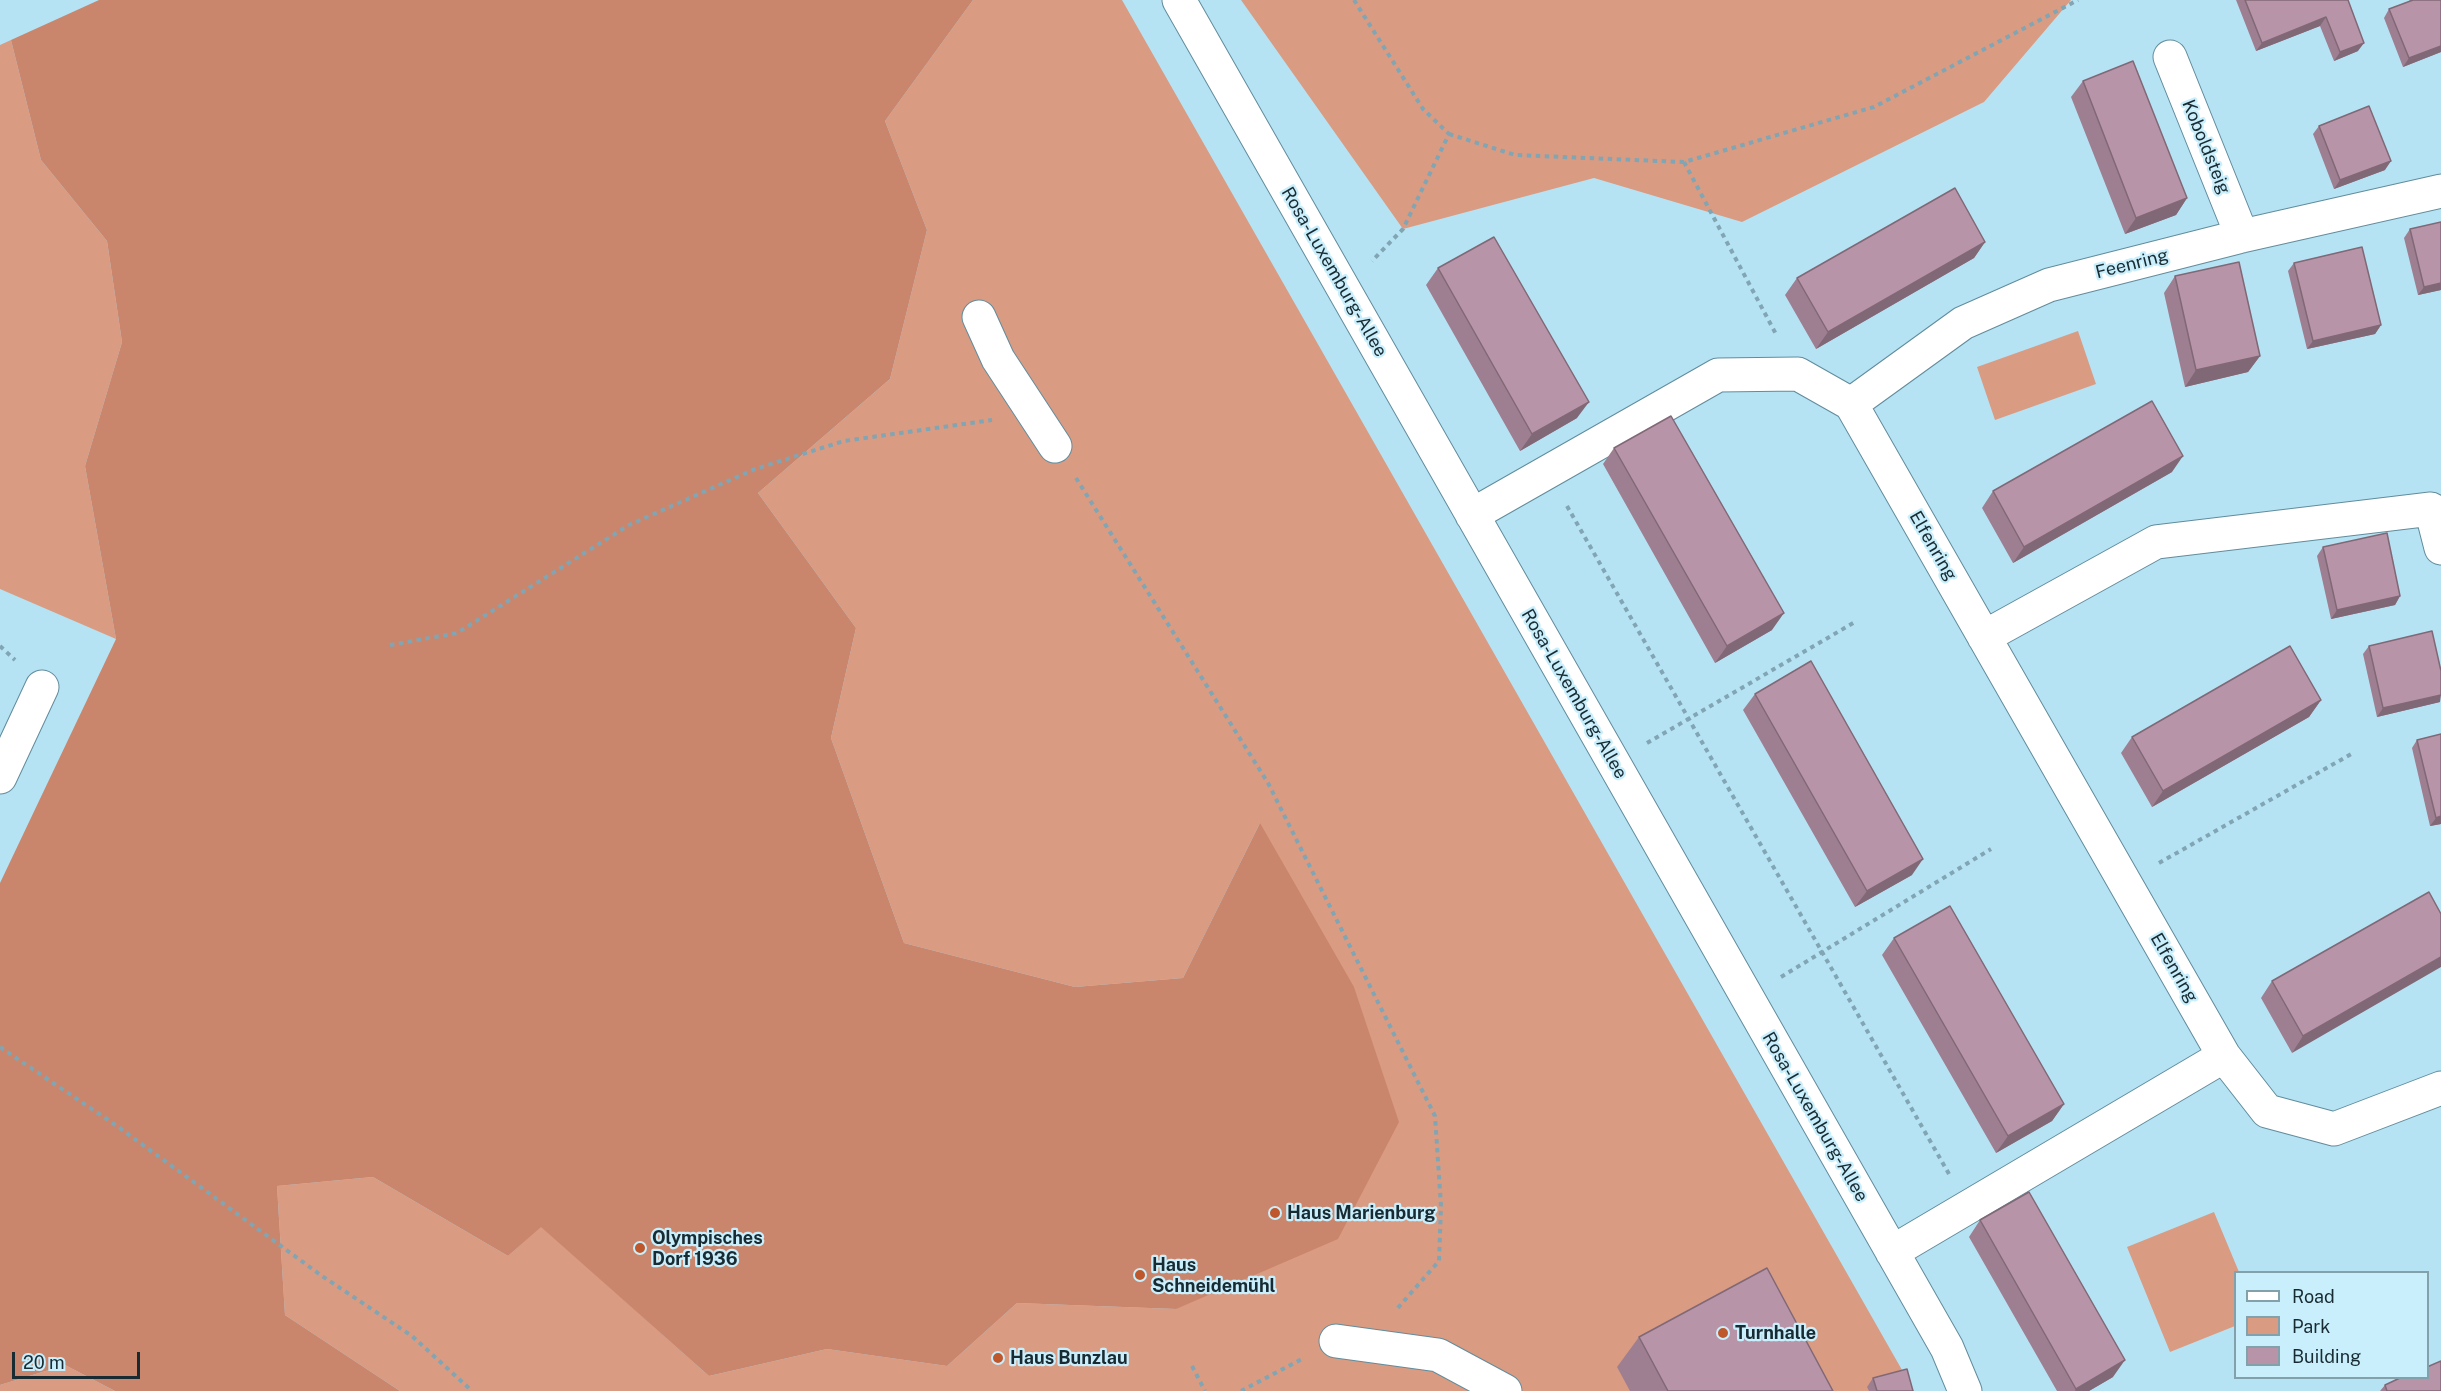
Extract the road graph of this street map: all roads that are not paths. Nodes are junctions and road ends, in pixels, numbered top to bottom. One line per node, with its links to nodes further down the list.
1 (1179, 0): 8 (street, Rosa-Luxemburg-Allee)
2 (2170, 57): 4 (street, Koboldsteig)
3 (2441, 191): 4 (street, Feenring)
4 (2242, 236): 6 (street, Feenring)
5 (979, 317): 7 (street)
6 (1851, 404): 8 (street); 10 (street, Elfenring)
7 (1055, 446)
8 (1472, 515): 15 (street, Rosa-Luxemburg-Allee)
9 (2441, 548): 10 (street)
10 (1984, 637): 13 (street, Elfenring)
11 (42, 687): 12 (street)
12 (0, 777)
13 (2224, 1056): 14 (street, Elfenring); 15 (street)
14 (2441, 1088)
15 (1892, 1252): 18 (street, Rosa-Luxemburg-Allee)
16 (1336, 1341): 17 (street)
17 (1505, 1391)
18 (1965, 1391)

